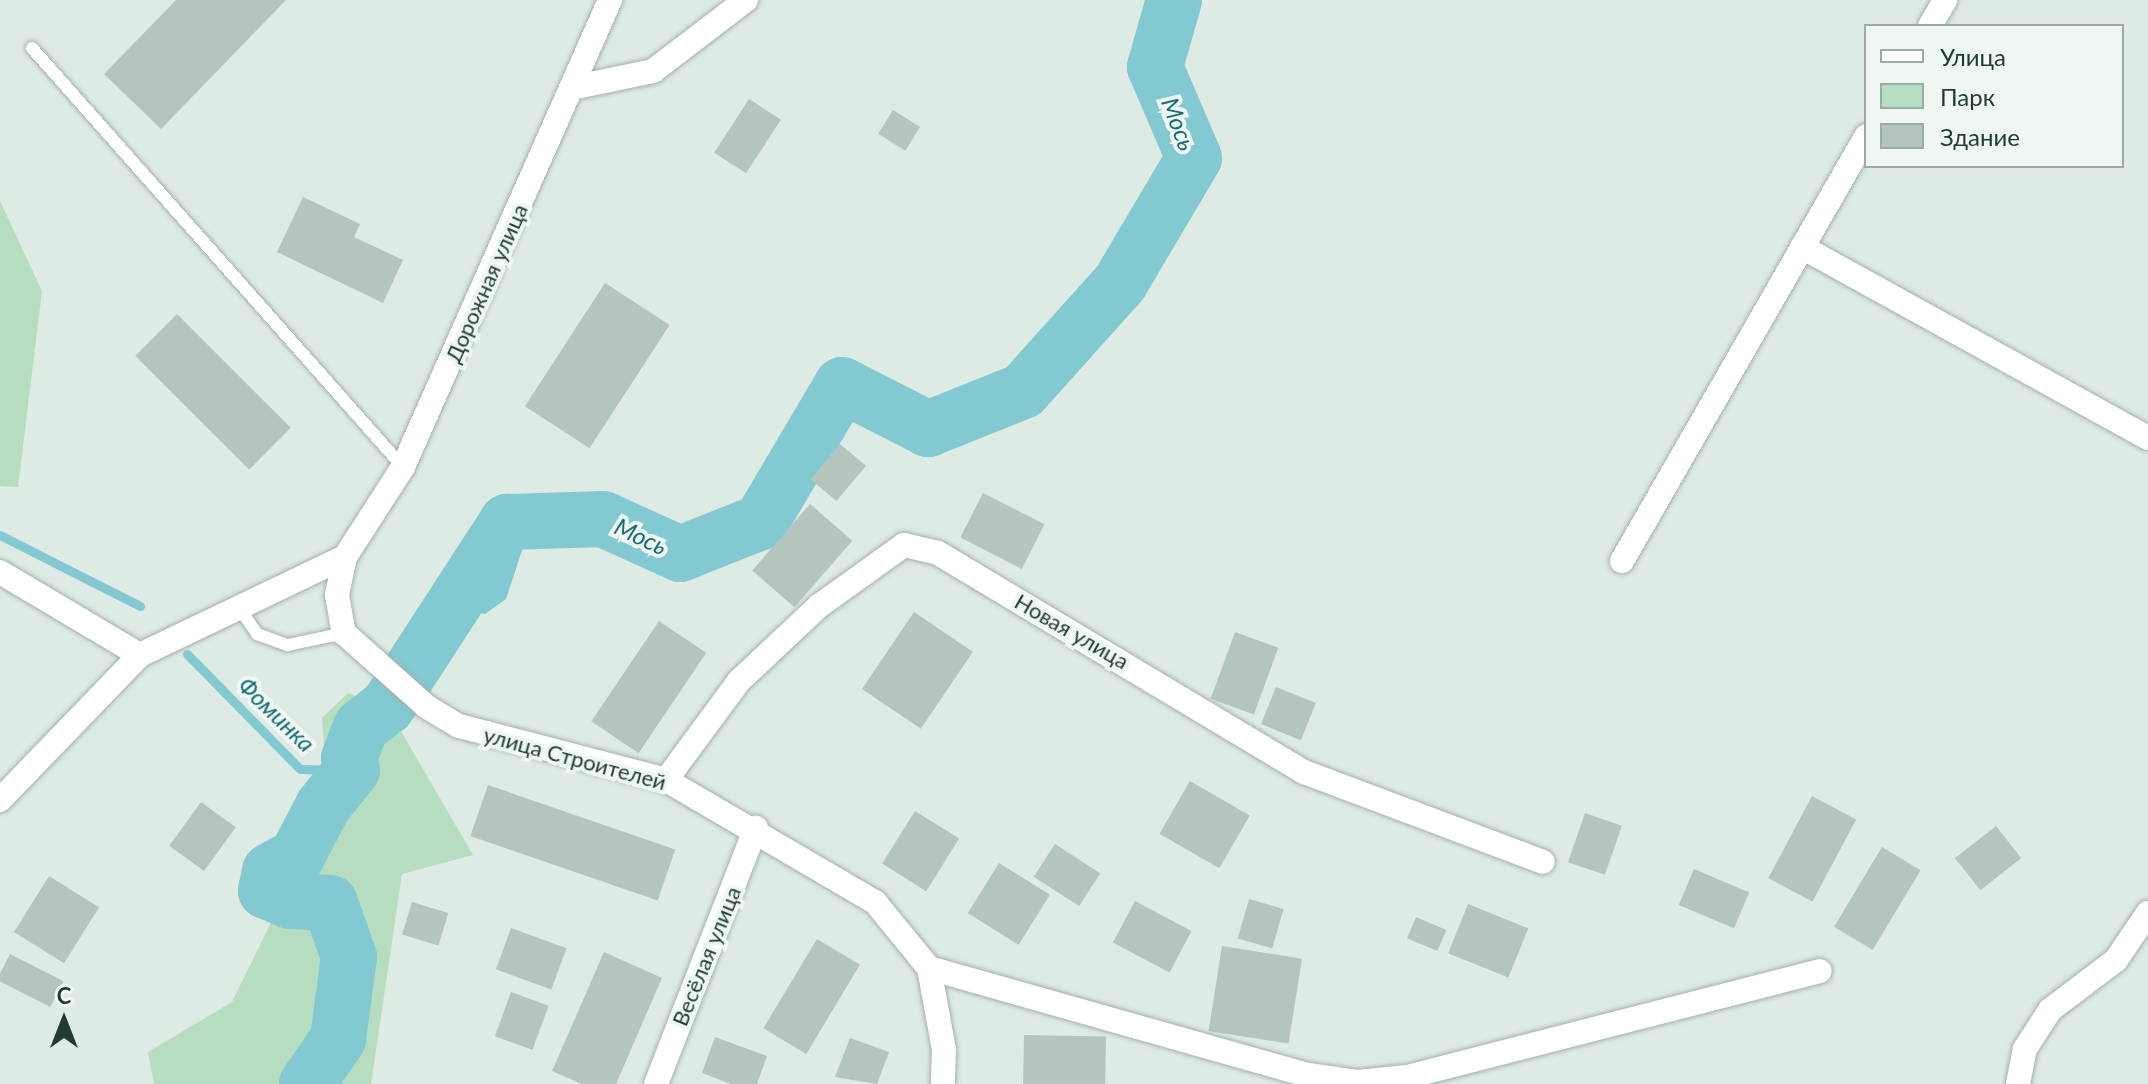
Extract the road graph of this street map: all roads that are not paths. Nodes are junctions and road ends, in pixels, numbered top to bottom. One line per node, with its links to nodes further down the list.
1 (610, 0): 6 (street, Дорожная улица)
2 (746, 0): 6 (street)
3 (1945, 0): 4 (street)
4 (1931, 24)
5 (32, 48): 10 (lane)
6 (576, 87): 10 (street, Дорожная улица)
7 (1864, 139): 8 (street)
8 (1802, 247): 9 (street); 12 (street)
9 (2148, 438)
10 (403, 467): 11 (street, Дорожная улица)
11 (345, 557): 14 (street); 15 (street)
12 (1622, 561)
13 (0, 572): 16 (street)
14 (237, 605): 15 (lane); 16 (street)
15 (344, 633): 17 (street, улица Строителей)
16 (140, 655): 18 (street)
17 (666, 780): 19 (street, улица Строителей); 20 (street, Новая улица)
18 (0, 800)
19 (756, 828): 22 (street, улица Строителей); 24 (street, Весёлая улица)
20 (1543, 862)
21 (2148, 913): 26 (street)
22 (929, 968): 23 (street); 25 (street, улица Строителей)
23 (1820, 971)
24 (656, 1084)
25 (943, 1084)
26 (2018, 1084)

